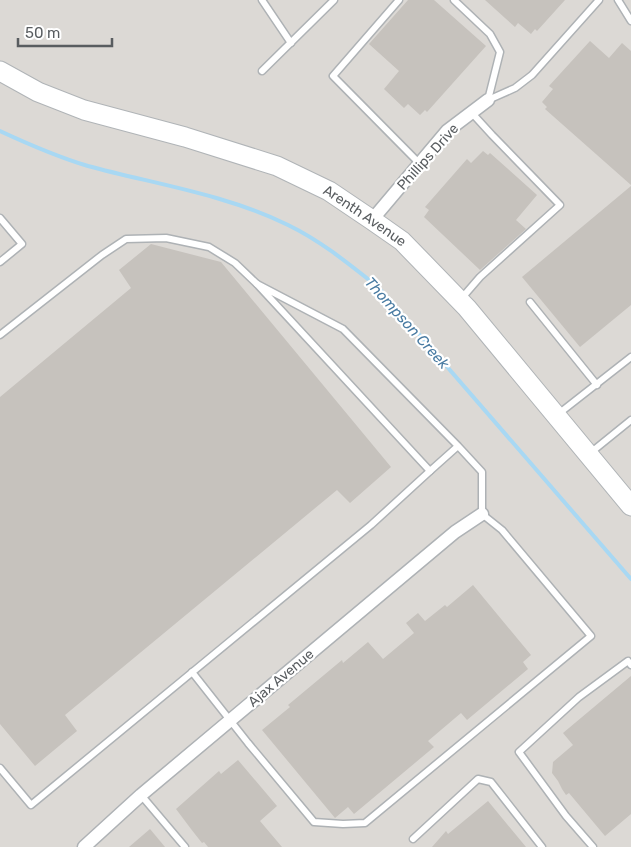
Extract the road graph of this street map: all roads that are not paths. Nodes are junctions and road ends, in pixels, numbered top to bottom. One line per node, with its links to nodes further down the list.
1 (262, 0): 8 (lane)
2 (334, 0): 8 (lane)
3 (399, 0): 13 (lane)
4 (454, 0): 11 (lane)
5 (599, 0): 11 (lane)
6 (618, 0): 7 (lane)
7 (631, 21)
8 (290, 43): 10 (lane)
9 (0, 71): 15 (street, Arenth Avenue)
10 (262, 72)
11 (488, 100): 12 (street, Phillips Drive)
12 (471, 112): 13 (street, Phillips Drive); 18 (lane)
13 (420, 164): 15 (street, Phillips Drive)
14 (0, 218): 16 (lane)
15 (372, 220): 18 (street, Arenth Avenue)
16 (0, 262)
17 (257, 284): 20 (lane); 25 (lane); 27 (lane)
18 (460, 300): 23 (street, Arenth Avenue)
19 (530, 302): 22 (lane)
20 (0, 335)
21 (631, 358): 22 (lane)
22 (597, 385): 23 (lane)
23 (556, 416): 26 (street, Arenth Avenue)
24 (631, 420): 26 (lane)
25 (458, 446): 27 (lane); 29 (lane)
26 (588, 455): 28 (street, Arenth Avenue)
27 (430, 470): 31 (lane)
28 (631, 506)
29 (482, 514): 32 (street, Ajax Avenue); 32 (lane)
30 (631, 665): 39 (lane)
31 (192, 672): 32 (lane); 33 (lane)
32 (231, 720): 34 (street, Ajax Avenue)
33 (0, 768)
34 (141, 795): 36 (street, Ajax Avenue); 37 (lane)
35 (413, 838): 38 (lane)
36 (84, 847)
37 (185, 847)
38 (542, 847)
39 (593, 847)

